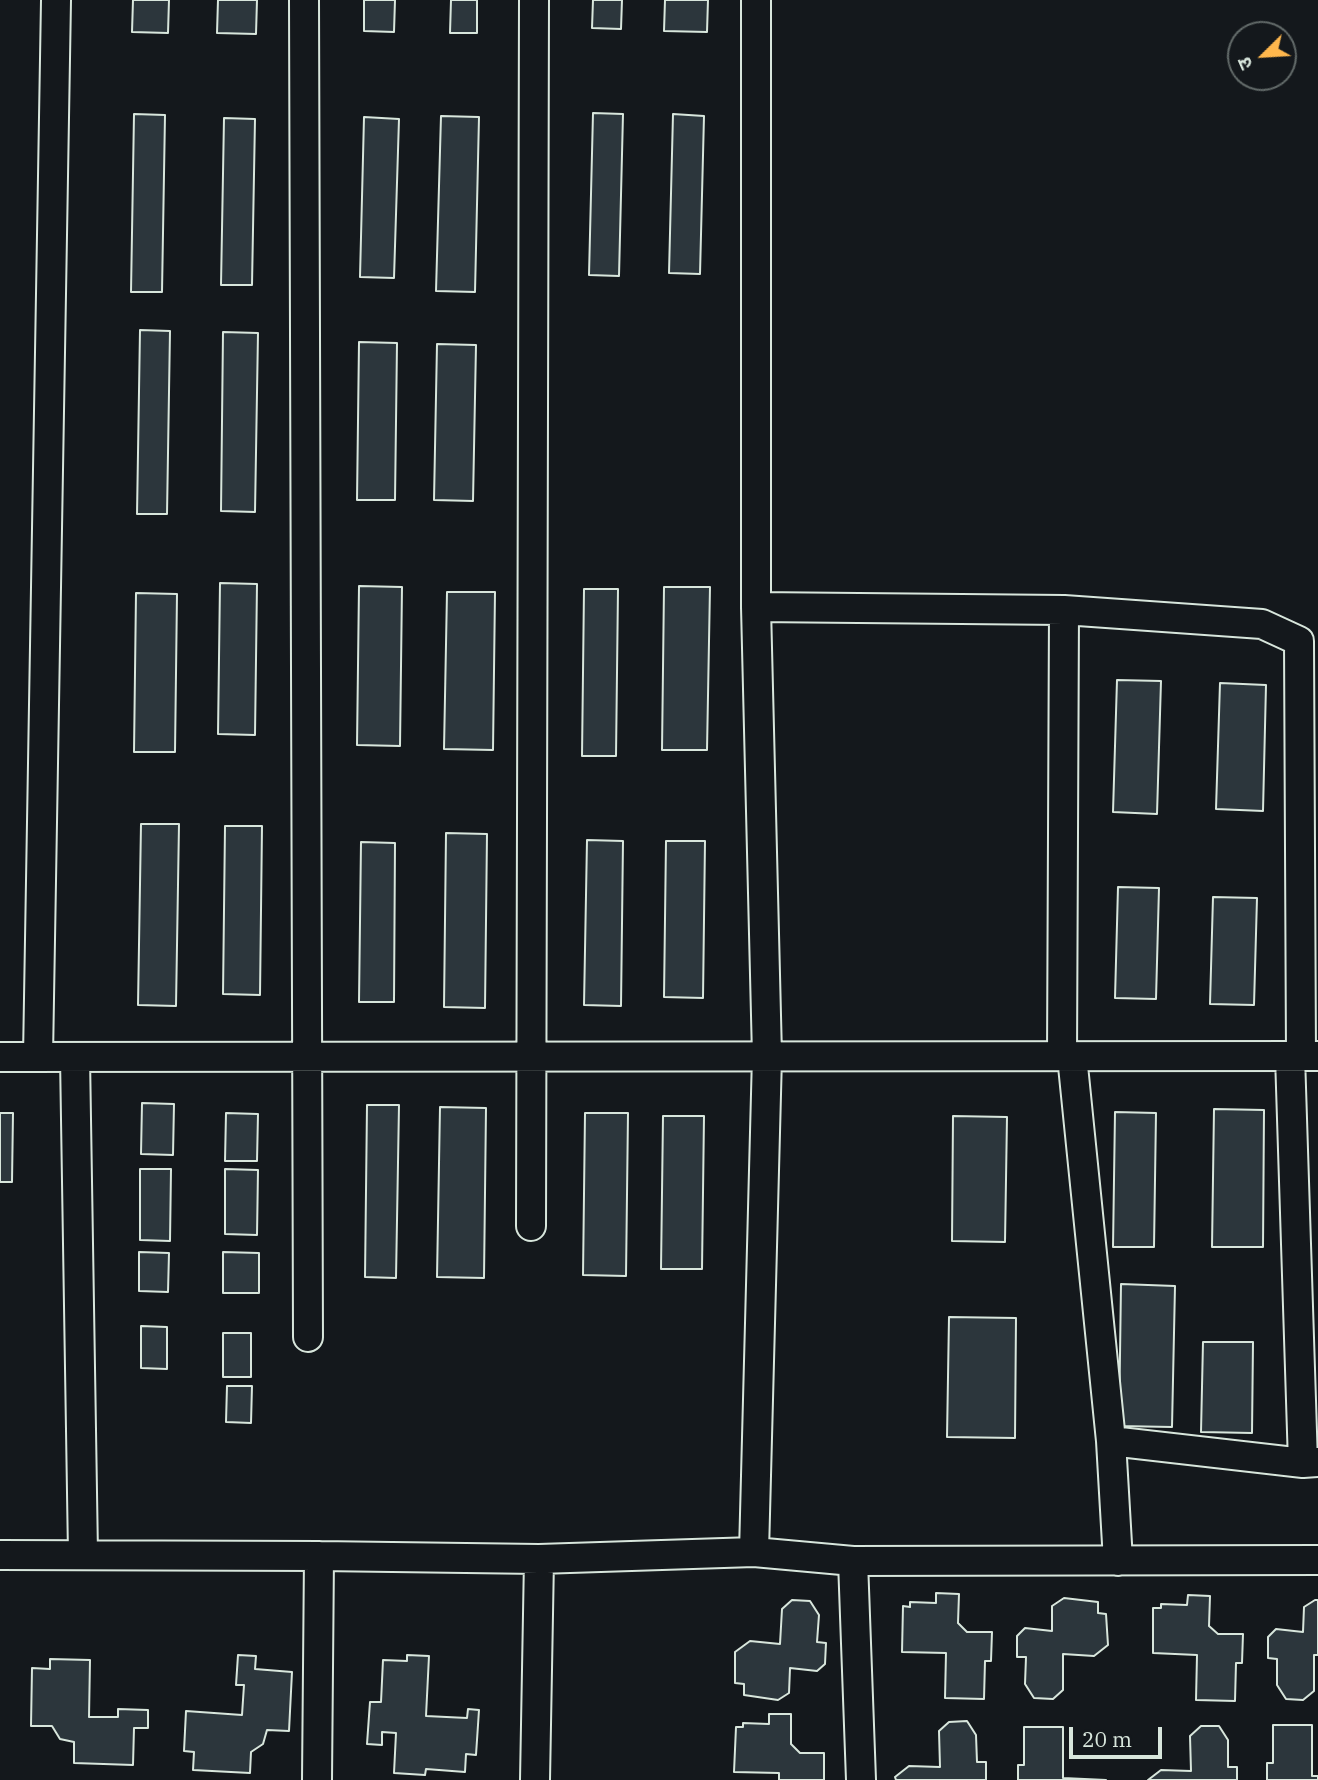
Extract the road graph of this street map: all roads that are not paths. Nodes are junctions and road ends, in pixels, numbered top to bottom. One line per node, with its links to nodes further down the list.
1 (56, 0): 13 (street)
2 (304, 0): 7 (street)
3 (534, 0): 8 (street)
4 (756, 0): 5 (street)
5 (755, 607): 6 (street); 9 (street)
6 (1064, 610): 10 (street); 11 (street)
7 (307, 1056): 8 (street); 14 (street); 16 (street)
8 (531, 1056): 9 (street); 15 (street)
9 (767, 1056): 10 (street); 19 (street)
10 (1067, 1056): 11 (street); 17 (street)
11 (1303, 1056): 18 (street)
12 (0, 1057): 13 (street)
13 (38, 1057): 14 (street)
14 (75, 1057): 20 (street)
15 (531, 1226)
16 (308, 1337)
17 (1111, 1441): 18 (street); 24 (street)
18 (1311, 1462)
19 (754, 1552): 23 (street); 26 (street)
20 (83, 1554): 21 (street); 22 (street)
21 (0, 1555)
22 (319, 1556): 23 (street); 27 (street)
23 (539, 1559): 28 (street)
24 (1118, 1560): 25 (street); 26 (street)
25 (1318, 1560)
26 (853, 1561): 29 (street)
27 (317, 1780)
28 (536, 1780)
29 (861, 1780)

